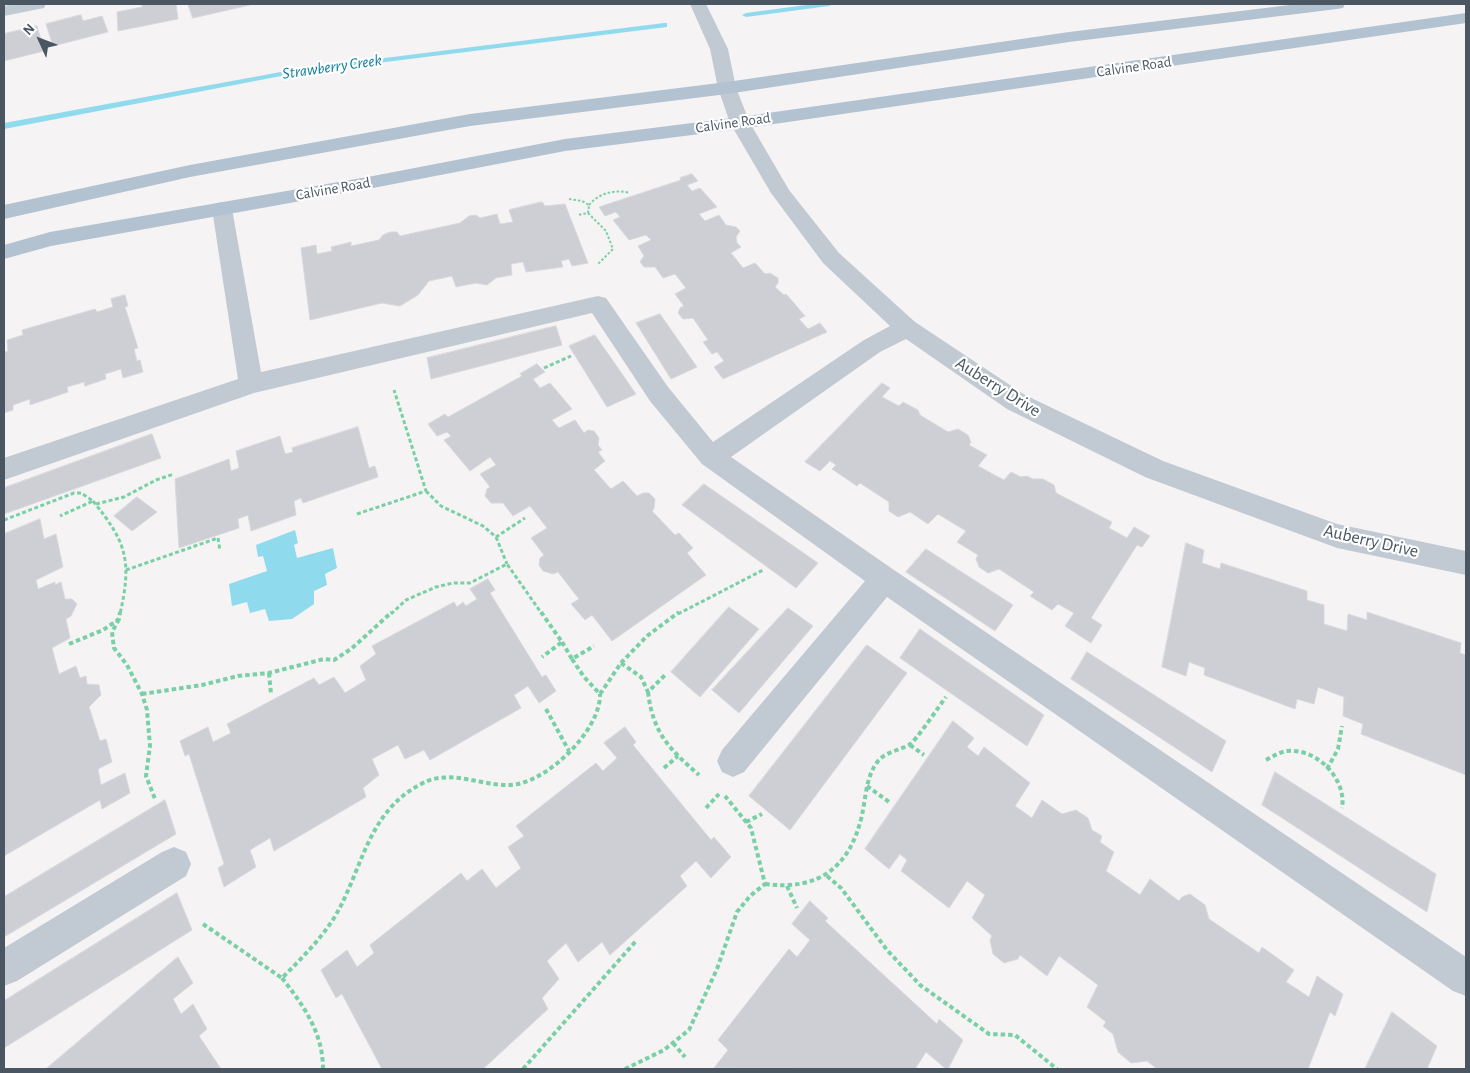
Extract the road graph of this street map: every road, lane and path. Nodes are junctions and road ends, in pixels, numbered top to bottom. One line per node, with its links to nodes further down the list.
1 (38, 4): 4 (street)
2 (698, 4): 6 (street, Auberry Drive)
3 (1338, 4): 6 (main road, Calvine Road)
4 (4, 11)
5 (1466, 18): 7 (main road, Calvine Road)
6 (727, 88): 7 (street, Auberry Drive); 12 (main road, Calvine Road)
7 (740, 123): 11 (main road, Calvine Road); 17 (street, Auberry Drive)
8 (630, 193): 10 (path)
9 (569, 199): 10 (path)
10 (589, 205): 13 (path)
11 (222, 209): 15 (main road, Calvine Road); 20 (street)
12 (4, 212)
13 (588, 213): 14 (path); 16 (path)
14 (577, 215)
15 (4, 252)
16 (598, 264)
17 (907, 328): 22 (street); 33 (street, Auberry Drive)
18 (571, 356): 19 (path)
19 (544, 368)
20 (251, 384): 22 (street); 23 (street)
21 (394, 390): 25 (path)
22 (711, 457): 37 (street)
23 (4, 468)
24 (174, 474): 26 (path)
25 (426, 491): 27 (path); 31 (path)
26 (94, 503): 28 (path); 30 (path); 35 (path)
27 (357, 514)
28 (60, 516)
29 (525, 518): 31 (path)
30 (4, 520)
31 (496, 537): 34 (path)
32 (220, 551): 35 (path)
33 (1466, 563)
34 (507, 564): 39 (path); 45 (path)
35 (126, 570): 38 (path)
36 (763, 570): 44 (path)
37 (884, 579): 59 (street); 81 (street)
38 (119, 619): 40 (path); 48 (path)
39 (562, 642): 42 (path); 43 (path)
40 (70, 644)
41 (594, 646): 43 (path)
42 (542, 657)
43 (572, 659): 50 (path)
44 (621, 663): 47 (path); 50 (path)
45 (269, 673): 48 (path); 49 (path)
46 (666, 674): 47 (path)
47 (648, 692): 56 (path)
48 (142, 694): 66 (path)
49 (271, 694)
50 (600, 694): 55 (path)
51 (946, 697): 54 (path)
52 (546, 709): 55 (path)
53 (1342, 726): 61 (path)
54 (910, 745): 57 (path); 64 (path)
55 (569, 751): 80 (path)
56 (678, 756): 60 (path); 62 (path)
57 (924, 756)
58 (1266, 760): 61 (path)
59 (733, 761)
60 (664, 768)
61 (1327, 768): 69 (path)
62 (707, 781)
63 (713, 786): 65 (path)
64 (867, 786): 67 (path); 73 (path)
65 (721, 793): 68 (path); 71 (path)
66 (155, 798)
67 (889, 802)
68 (706, 808)
69 (1342, 808)
70 (762, 814): 71 (path)
71 (746, 822): 74 (path)
72 (174, 864): 79 (street)
73 (827, 876): 75 (path); 87 (path)
74 (765, 884): 75 (path); 82 (path)
75 (787, 886): 76 (path)
76 (797, 908)
77 (203, 924): 80 (path)
78 (636, 942): 85 (path)
79 (4, 968)
80 (282, 978): 84 (path)
81 (1466, 978)
82 (673, 1044): 83 (path); 86 (path)
83 (685, 1057)
84 (323, 1069)
85 (523, 1069)
86 (625, 1069)
87 (1057, 1069)

